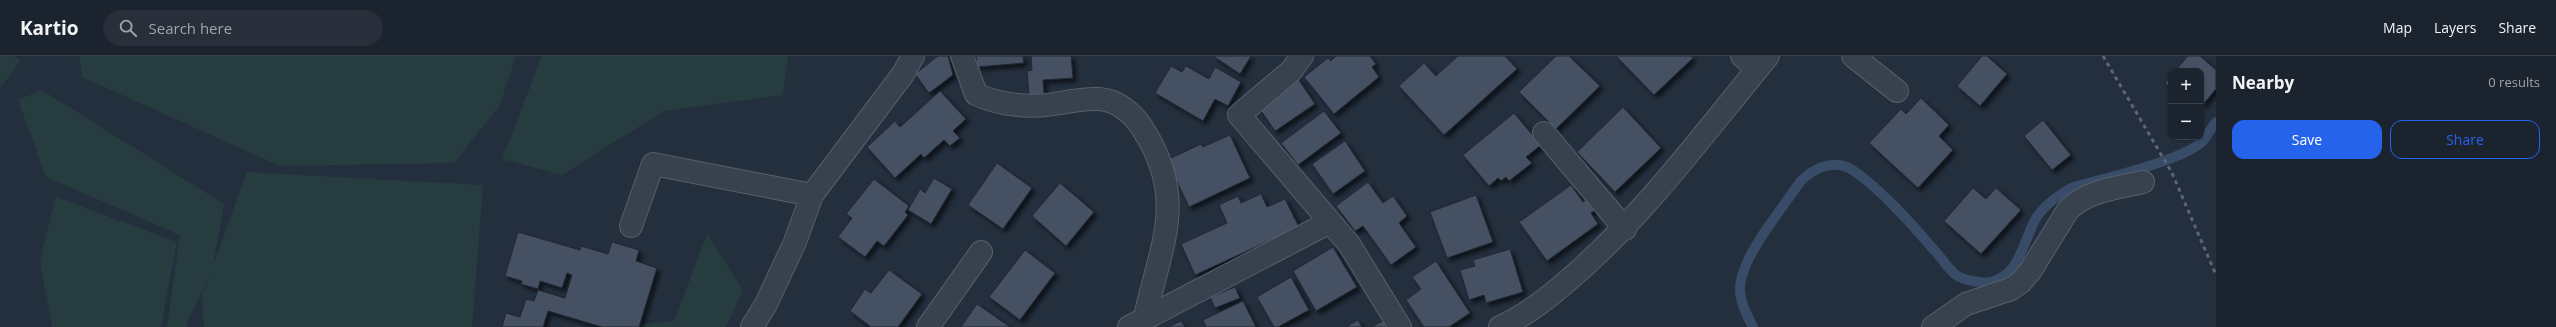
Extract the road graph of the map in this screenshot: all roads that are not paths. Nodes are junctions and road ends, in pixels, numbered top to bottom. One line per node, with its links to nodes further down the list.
1 (913, 56): 9 (street)
2 (962, 56): 14 (street)
3 (1302, 56): 10 (street)
4 (1853, 56): 6 (street)
5 (1756, 60): 12 (street)
6 (1897, 91)
7 (1544, 133): 12 (street)
8 (2143, 182): 19 (street)
9 (812, 195): 11 (street); 15 (street)
10 (1330, 222): 14 (street); 17 (street)
11 (631, 226)
12 (1625, 229): 18 (street)
13 (982, 252): 16 (street)
14 (1137, 322)
15 (752, 327)
16 (928, 327)
17 (1400, 327)
18 (1500, 327)
19 (1933, 327)

